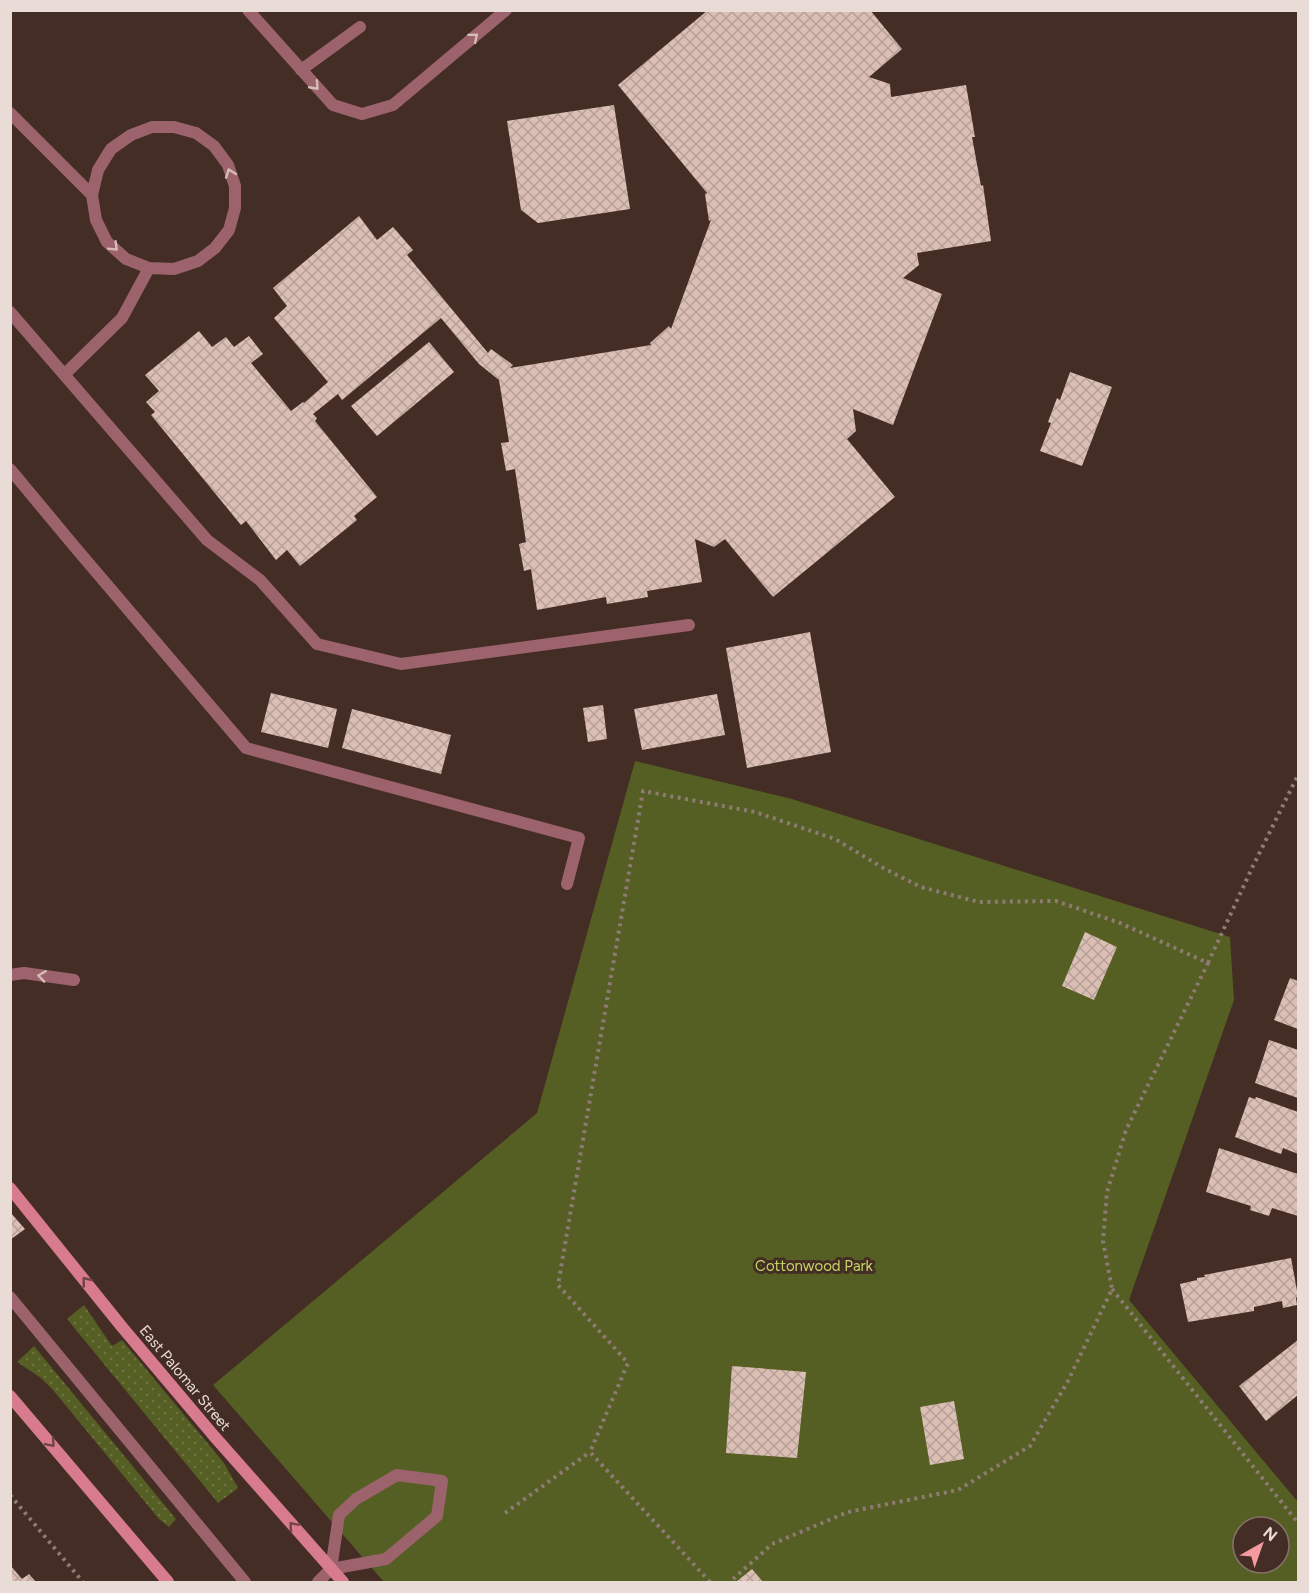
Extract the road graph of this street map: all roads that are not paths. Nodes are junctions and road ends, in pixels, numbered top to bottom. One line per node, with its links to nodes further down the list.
1 (248, 10): 4 (street)
2 (506, 10): 4 (street, one-way to 2)
3 (360, 27): 4 (street)
4 (301, 70)
5 (10, 113): 6 (street)
6 (92, 195): 7 (street, one-way to 7); 7 (street, one-way to 6)
7 (149, 268): 9 (street)
8 (10, 312): 9 (street)
9 (65, 374): 11 (street)
10 (10, 469): 12 (street)
11 (689, 625)
12 (567, 884)
13 (10, 975): 14 (street, one-way to 13)
14 (74, 980)
15 (10, 1188): 18 (main road, East Palomar Street, one-way to 15)
16 (10, 1297): 20 (street)
17 (10, 1396): 19 (main road, one-way to 19)
18 (331, 1569): 18 (street); 21 (street); 22 (main road, East Palomar Street)
19 (168, 1582)
20 (245, 1582)
21 (318, 1582)
22 (343, 1582)

